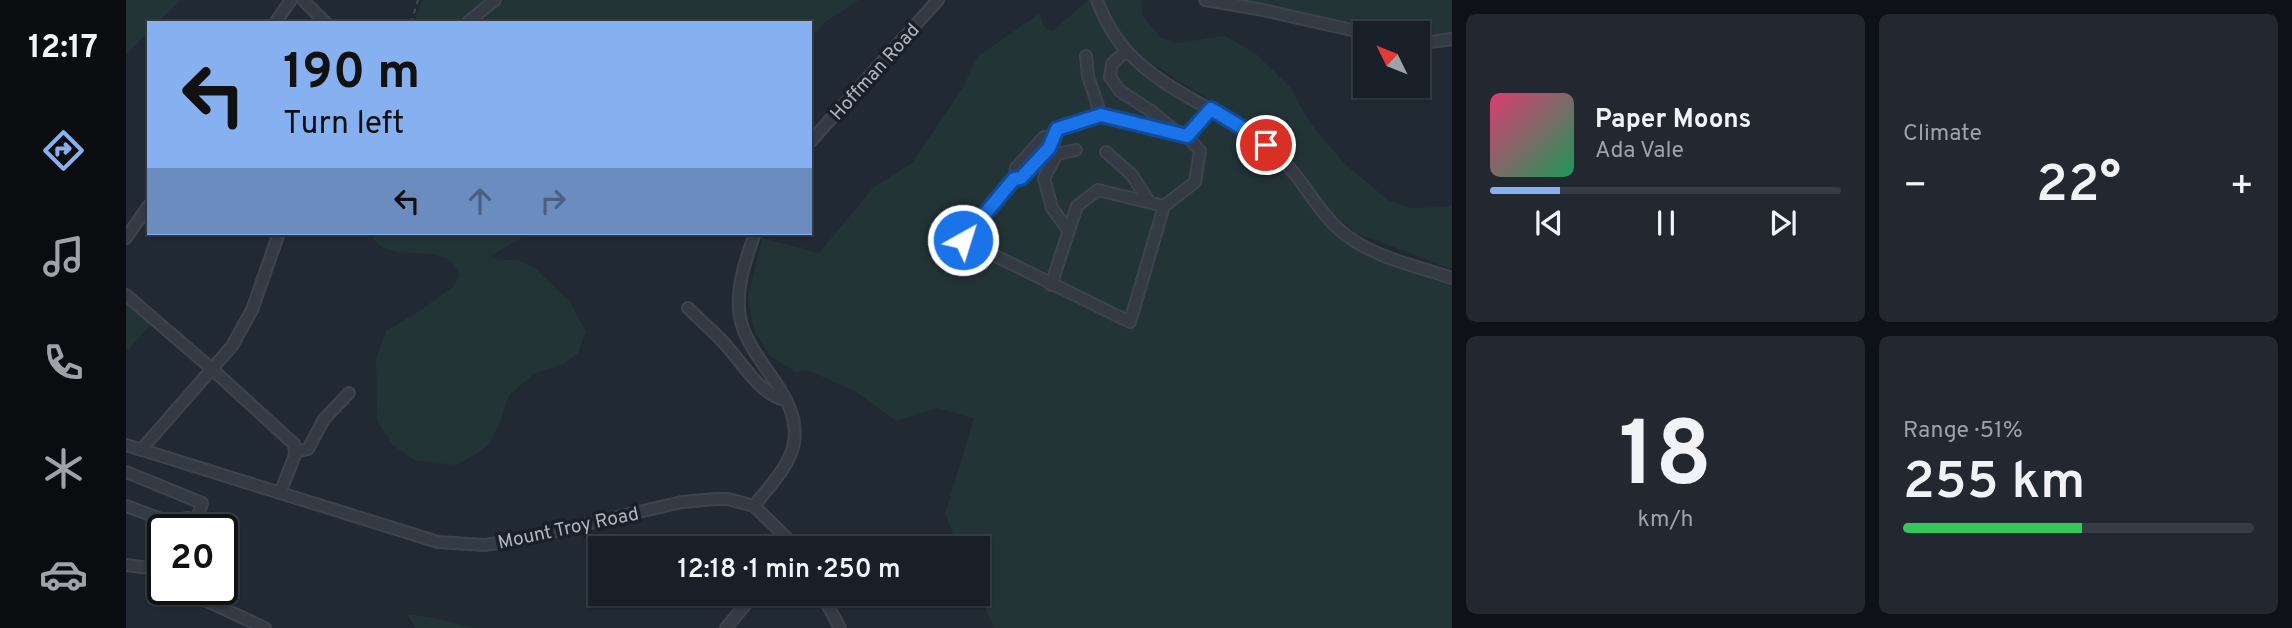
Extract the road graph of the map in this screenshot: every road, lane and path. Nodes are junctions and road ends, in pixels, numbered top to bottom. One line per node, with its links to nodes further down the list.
1 (291, 0): 8 (street)
2 (303, 0): 9 (street)
3 (418, 0): 10 (path)
4 (495, 0): 11 (street)
5 (937, 0): 22 (street, Hoffman Road)
6 (1097, 0): 15 (street)
7 (1205, 0): 12 (street)
8 (276, 21)
9 (324, 21)
10 (412, 21)
11 (469, 21)
12 (1353, 30)
13 (1452, 39): 14 (street)
14 (1430, 42)
15 (1126, 51): 17 (street); 19 (street)
16 (1086, 56): 18 (street)
17 (1211, 109): 21 (street); 33 (street)
18 (1101, 115): 19 (street); 20 (street)
19 (1175, 132): 21 (street)
20 (1054, 133): 25 (street); 34 (street)
21 (1187, 136): 27 (street)
22 (812, 140)
23 (1076, 150): 25 (street)
24 (1106, 152): 26 (street)
25 (1057, 154): 29 (street)
26 (1149, 202): 27 (street); 29 (street)
27 (1164, 206): 34 (street)
28 (147, 208): 32 (street)
29 (1068, 230): 34 (street)
30 (278, 235): 37 (street)
31 (754, 235): 39 (street)
32 (126, 238)
33 (1452, 278)
34 (1052, 285)
35 (126, 295): 37 (street)
36 (688, 308): 39 (street)
37 (212, 369): 41 (street); 42 (street)
38 (349, 393): 42 (street)
39 (785, 400): 46 (street)
40 (126, 445): 41 (street, Mount Troy Road)
41 (141, 450): 44 (street, Mount Troy Road)
42 (295, 452): 44 (street)
43 (126, 472): 48 (street)
44 (280, 493): 46 (street, Mount Troy Road)
45 (126, 506): 47 (street)
46 (754, 506): 49 (street)
47 (148, 514)
48 (200, 514)
49 (784, 536)
50 (126, 565): 51 (street)
51 (147, 568)
52 (215, 605): 55 (street)
53 (744, 606): 56 (street)
54 (828, 606): 57 (street)
55 (265, 628)
56 (726, 628)
57 (840, 628)

